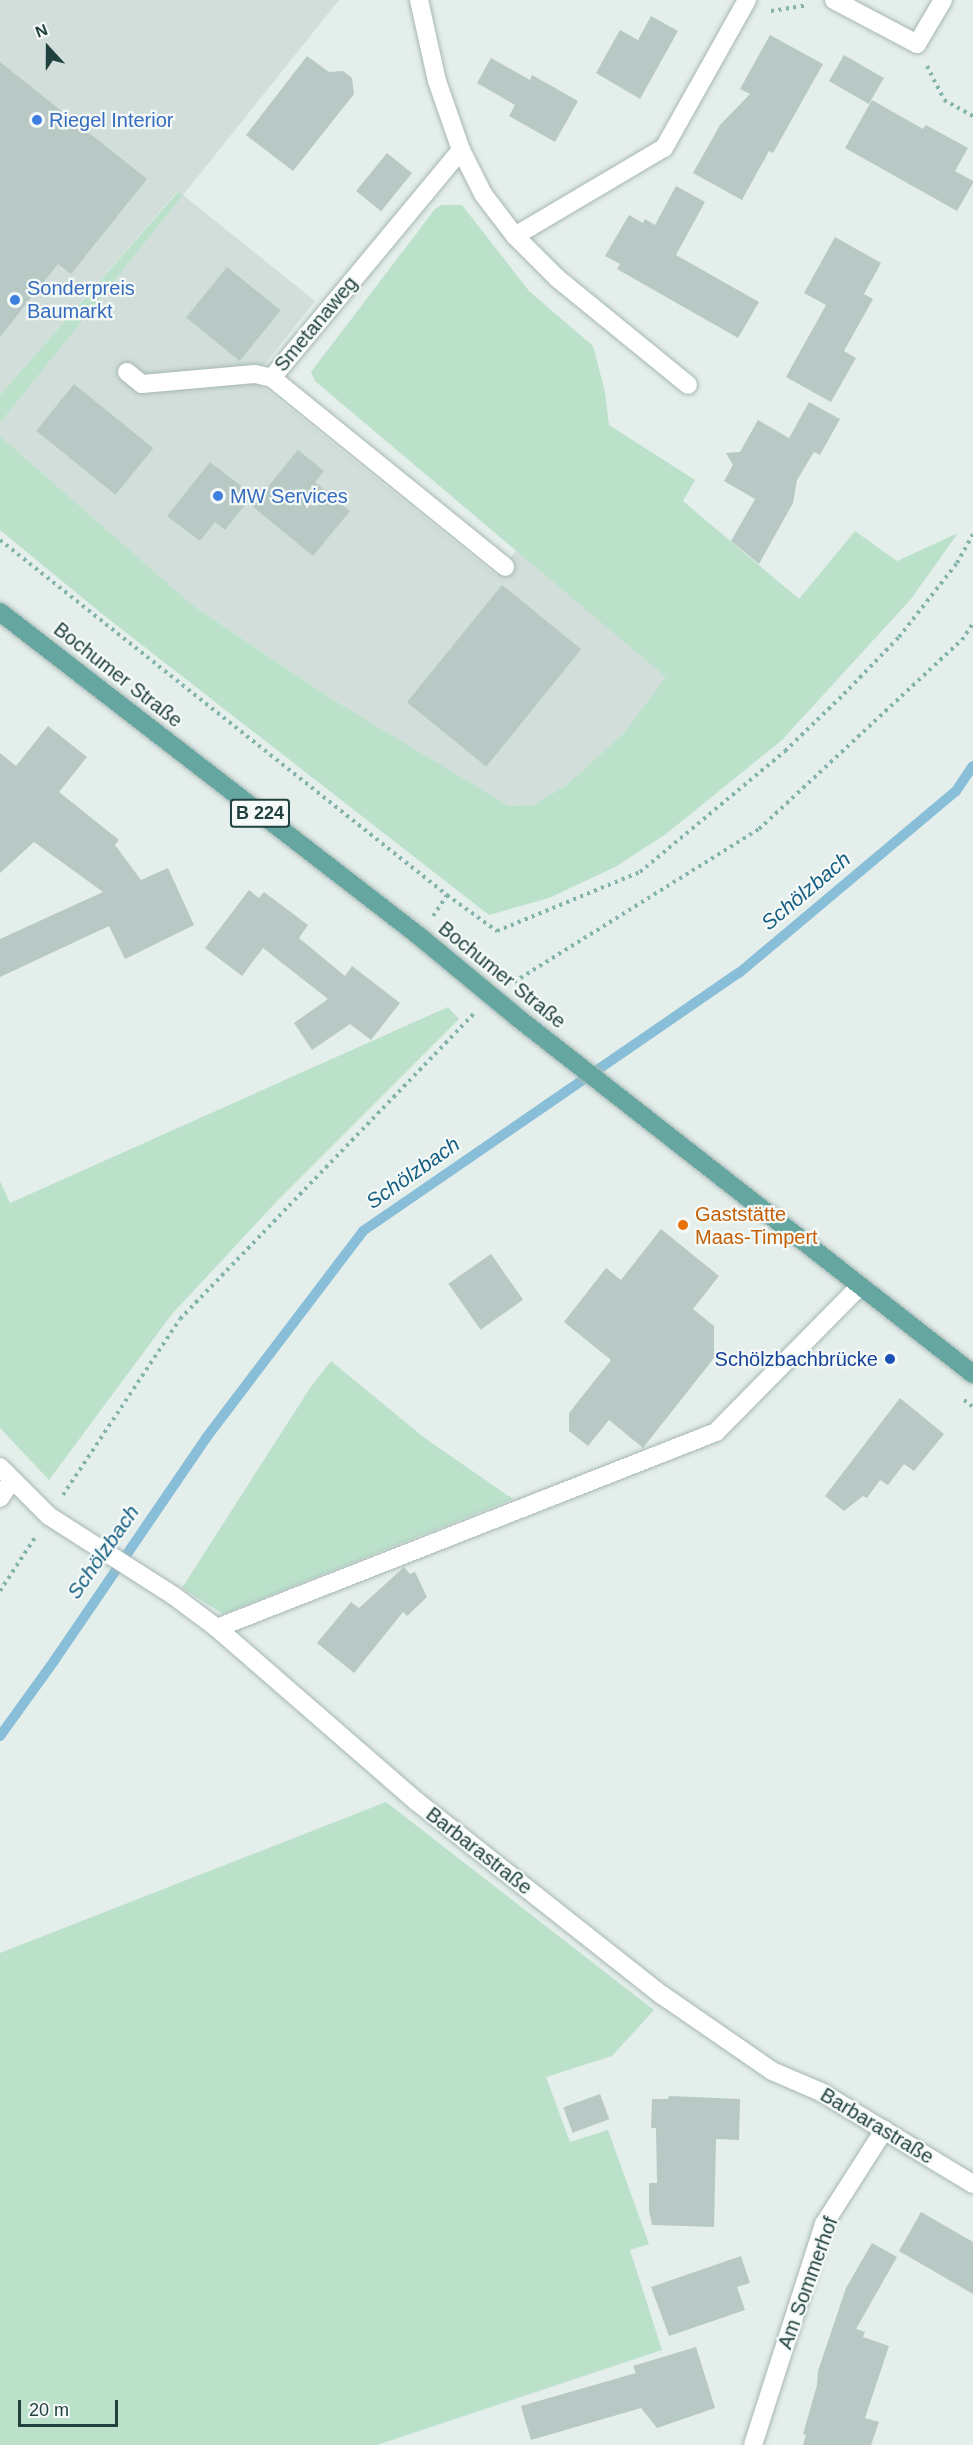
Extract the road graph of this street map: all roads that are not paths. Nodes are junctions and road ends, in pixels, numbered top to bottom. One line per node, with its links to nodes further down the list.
1 (419, 0): 5 (street)
2 (747, 0): 6 (street)
3 (942, 0): 4 (street)
4 (835, 1)
5 (461, 150): 6 (street); 8 (street, Smetanaweg)
6 (514, 236): 9 (street)
7 (127, 372): 8 (street)
8 (272, 378): 10 (street, Smetanaweg)
9 (688, 385)
10 (505, 567)
11 (0, 612): 12 (main road, Bochumer Straße / B 224)
12 (860, 1286): 13 (main road, Bochumer Straße / B 224); 16 (street)
13 (973, 1374)
14 (6, 1473): 15 (street, Barbarastraße); 16 (street, Barbarastraße)
15 (0, 1498)
16 (217, 1628): 17 (street, Barbarastraße)
17 (884, 2130): 18 (street, Barbarastraße); 19 (street, Am Sommerhof)
18 (973, 2184)
19 (753, 2445)

